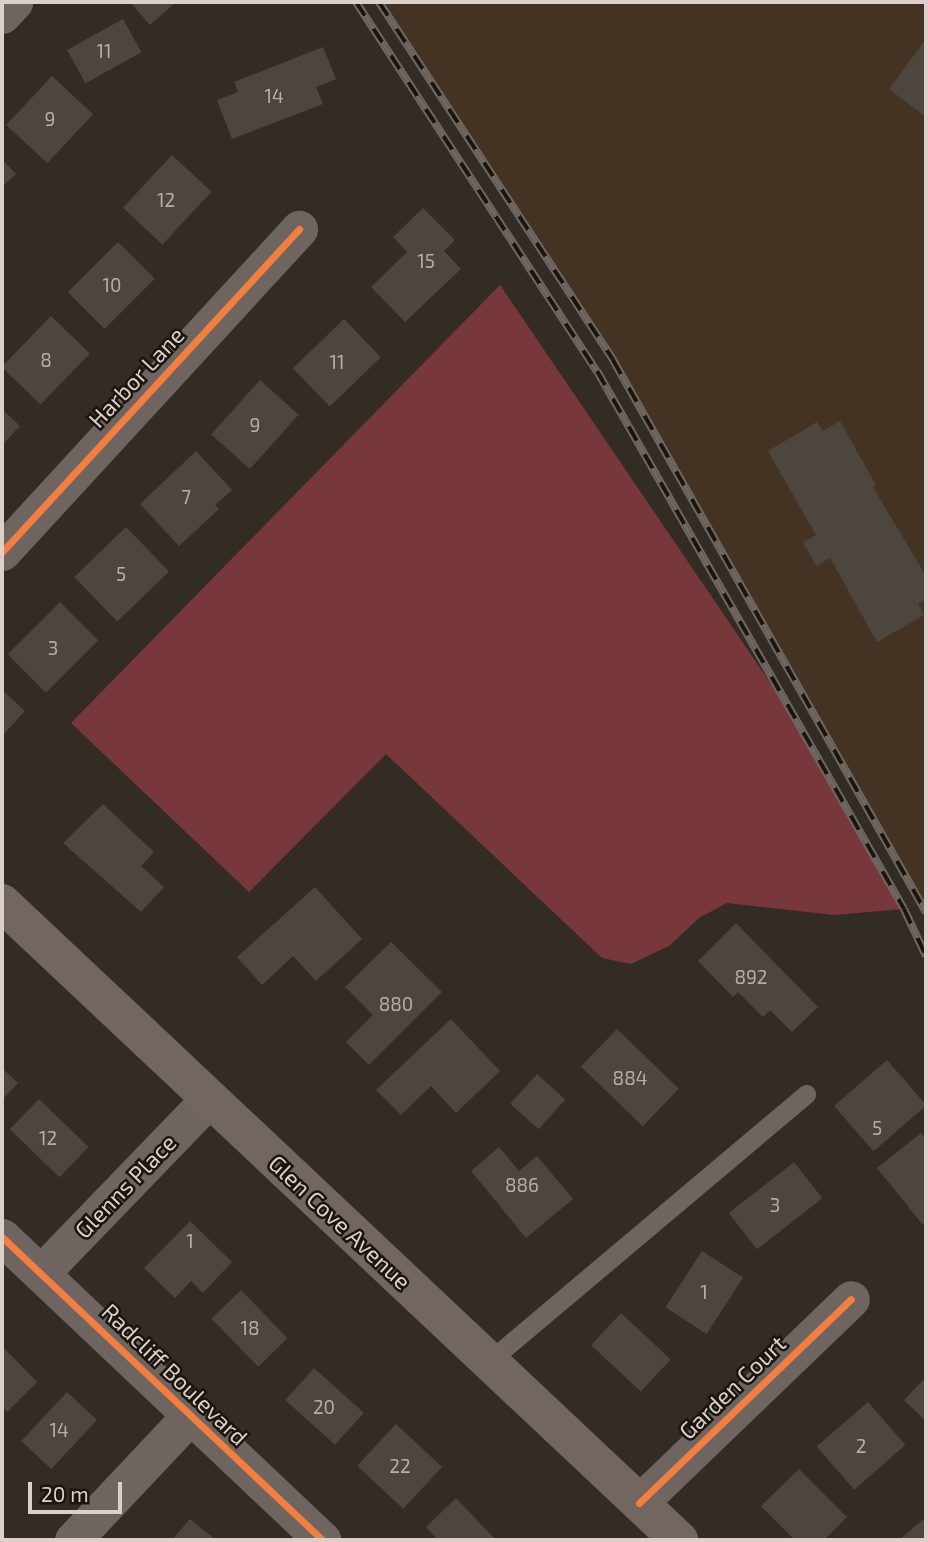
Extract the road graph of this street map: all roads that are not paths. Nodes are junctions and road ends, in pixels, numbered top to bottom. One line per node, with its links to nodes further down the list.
1 (14, 2): 2 (street)
2 (2, 15)
3 (299, 229): 4 (street, Harbor Lane)
4 (2, 552)
5 (2, 903): 7 (main road, Glen Cove Avenue)
6 (806, 1094): 11 (lane)
7 (209, 1098): 9 (street, Glenns Place); 11 (main road, Glen Cove Avenue)
8 (2, 1237): 9 (street, Radcliff Boulevard)
9 (41, 1273): 12 (street, Radcliff Boulevard)
10 (851, 1299): 13 (street, Garden Court)
11 (488, 1362): 13 (main road, Glen Cove Avenue)
12 (190, 1416): 14 (street); 15 (street, Radcliff Boulevard)
13 (639, 1503): 16 (main road, Glen Cove Avenue)
14 (73, 1540)
15 (321, 1540)
16 (679, 1540)

